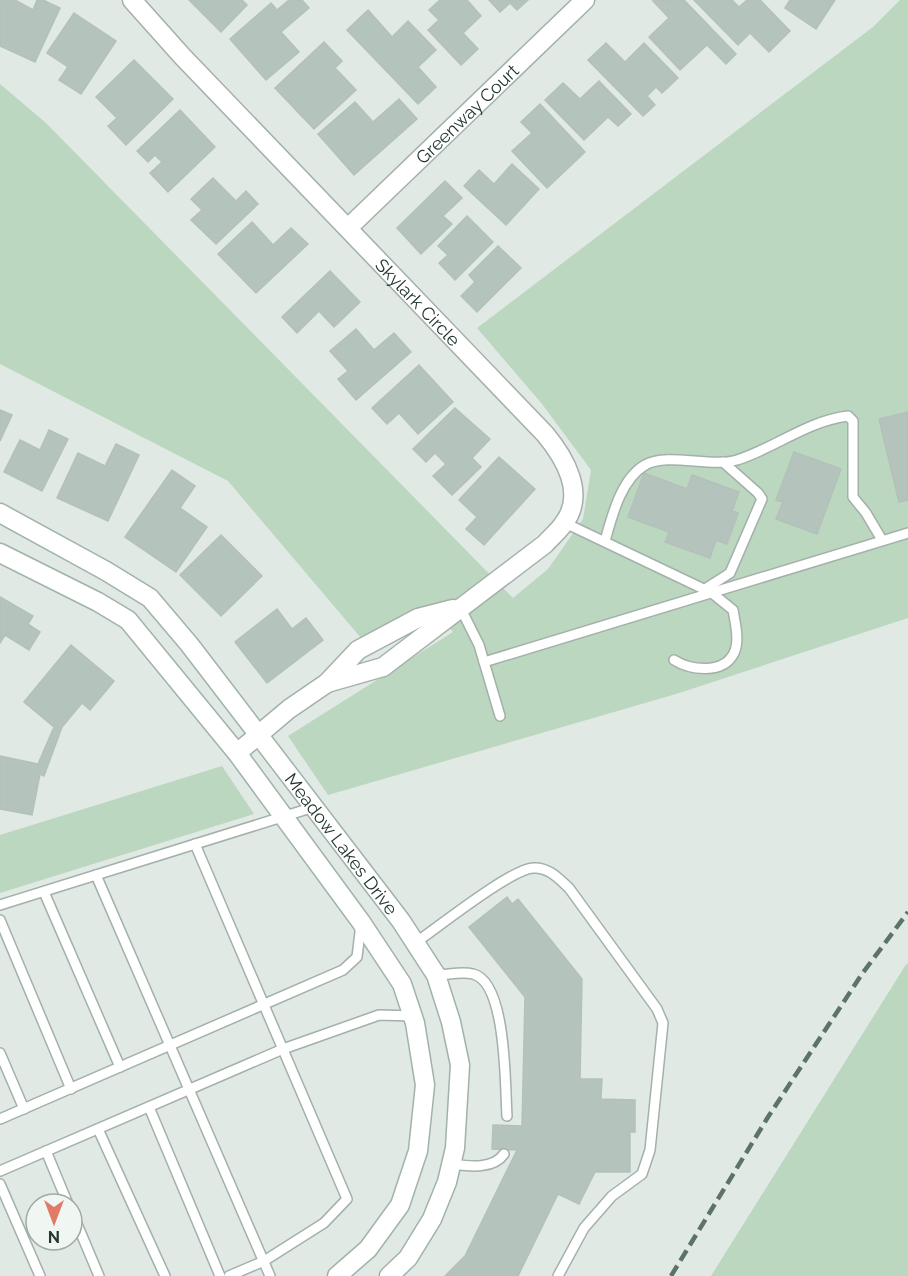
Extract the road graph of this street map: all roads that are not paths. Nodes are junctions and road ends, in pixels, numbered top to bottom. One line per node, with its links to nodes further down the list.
1 (132, 0): 3 (street, Skylark Circle)
2 (585, 0): 3 (street, Greenway Court)
3 (348, 228): 6 (street, Skylark Circle)
4 (723, 462): 8 (lane); 9 (lane); 11 (lane)
5 (0, 513): 17 (street, Meadow Lakes Drive)
6 (565, 523): 9 (lane); 12 (street, Skylark Circle)
7 (908, 533): 8 (lane)
8 (882, 540): 11 (lane)
9 (605, 541): 11 (lane)
10 (0, 554): 18 (street, Meadow Lakes Drive)
11 (709, 591): 13 (lane); 14 (lane)
12 (460, 607): 14 (lane); 15 (street, Skylark Circle); 15 (street, Skylark Circle)
13 (674, 660)
14 (484, 662): 16 (lane)
15 (327, 683): 17 (street, Skylark Circle)
16 (500, 716)
17 (258, 734): 18 (street, Skylark Circle); 19 (street, Meadow Lakes Drive)
18 (237, 753): 20 (street, Meadow Lakes Drive)
19 (314, 807): 20 (lane); 27 (street, Meadow Lakes Drive)
20 (284, 817): 21 (lane); 26 (street, Meadow Lakes Drive)
21 (195, 844): 22 (lane); 29 (lane)
22 (96, 875): 23 (lane); 31 (lane)
23 (44, 892): 24 (lane); 34 (lane)
24 (0, 905)
25 (0, 920): 35 (lane)
26 (361, 922): 29 (lane); 30 (street, Meadow Lakes Drive)
27 (415, 943): 28 (street, Meadow Lakes Drive); 58 (lane)
28 (436, 975): 39 (lane); 44 (street, Meadow Lakes Drive)
29 (264, 1005): 31 (lane); 32 (lane)
30 (413, 1016): 32 (lane); 56 (street, Meadow Lakes Drive)
31 (170, 1046): 34 (lane); 36 (lane)
32 (283, 1049): 36 (lane); 49 (lane)
33 (0, 1053): 38 (lane)
34 (120, 1067): 35 (lane)
35 (71, 1089): 38 (lane)
36 (189, 1090): 37 (lane); 49 (lane)
37 (149, 1107): 41 (lane); 53 (lane)
38 (24, 1109): 40 (lane)
39 (507, 1116)
40 (0, 1119)
41 (98, 1129): 42 (lane); 52 (lane)
42 (46, 1151): 45 (lane); 47 (lane)
43 (504, 1154): 44 (lane)
44 (451, 1164): 57 (street, Meadow Lakes Drive)
45 (0, 1171)
46 (0, 1184): 50 (lane)
47 (63, 1192)
48 (84, 1240): 51 (lane)
49 (264, 1261): 54 (lane); 55 (lane)
50 (40, 1276)
51 (99, 1276)
52 (165, 1276)
53 (220, 1276)
54 (229, 1276)
55 (270, 1276)
56 (337, 1276)
57 (389, 1276)
58 (558, 1276)

